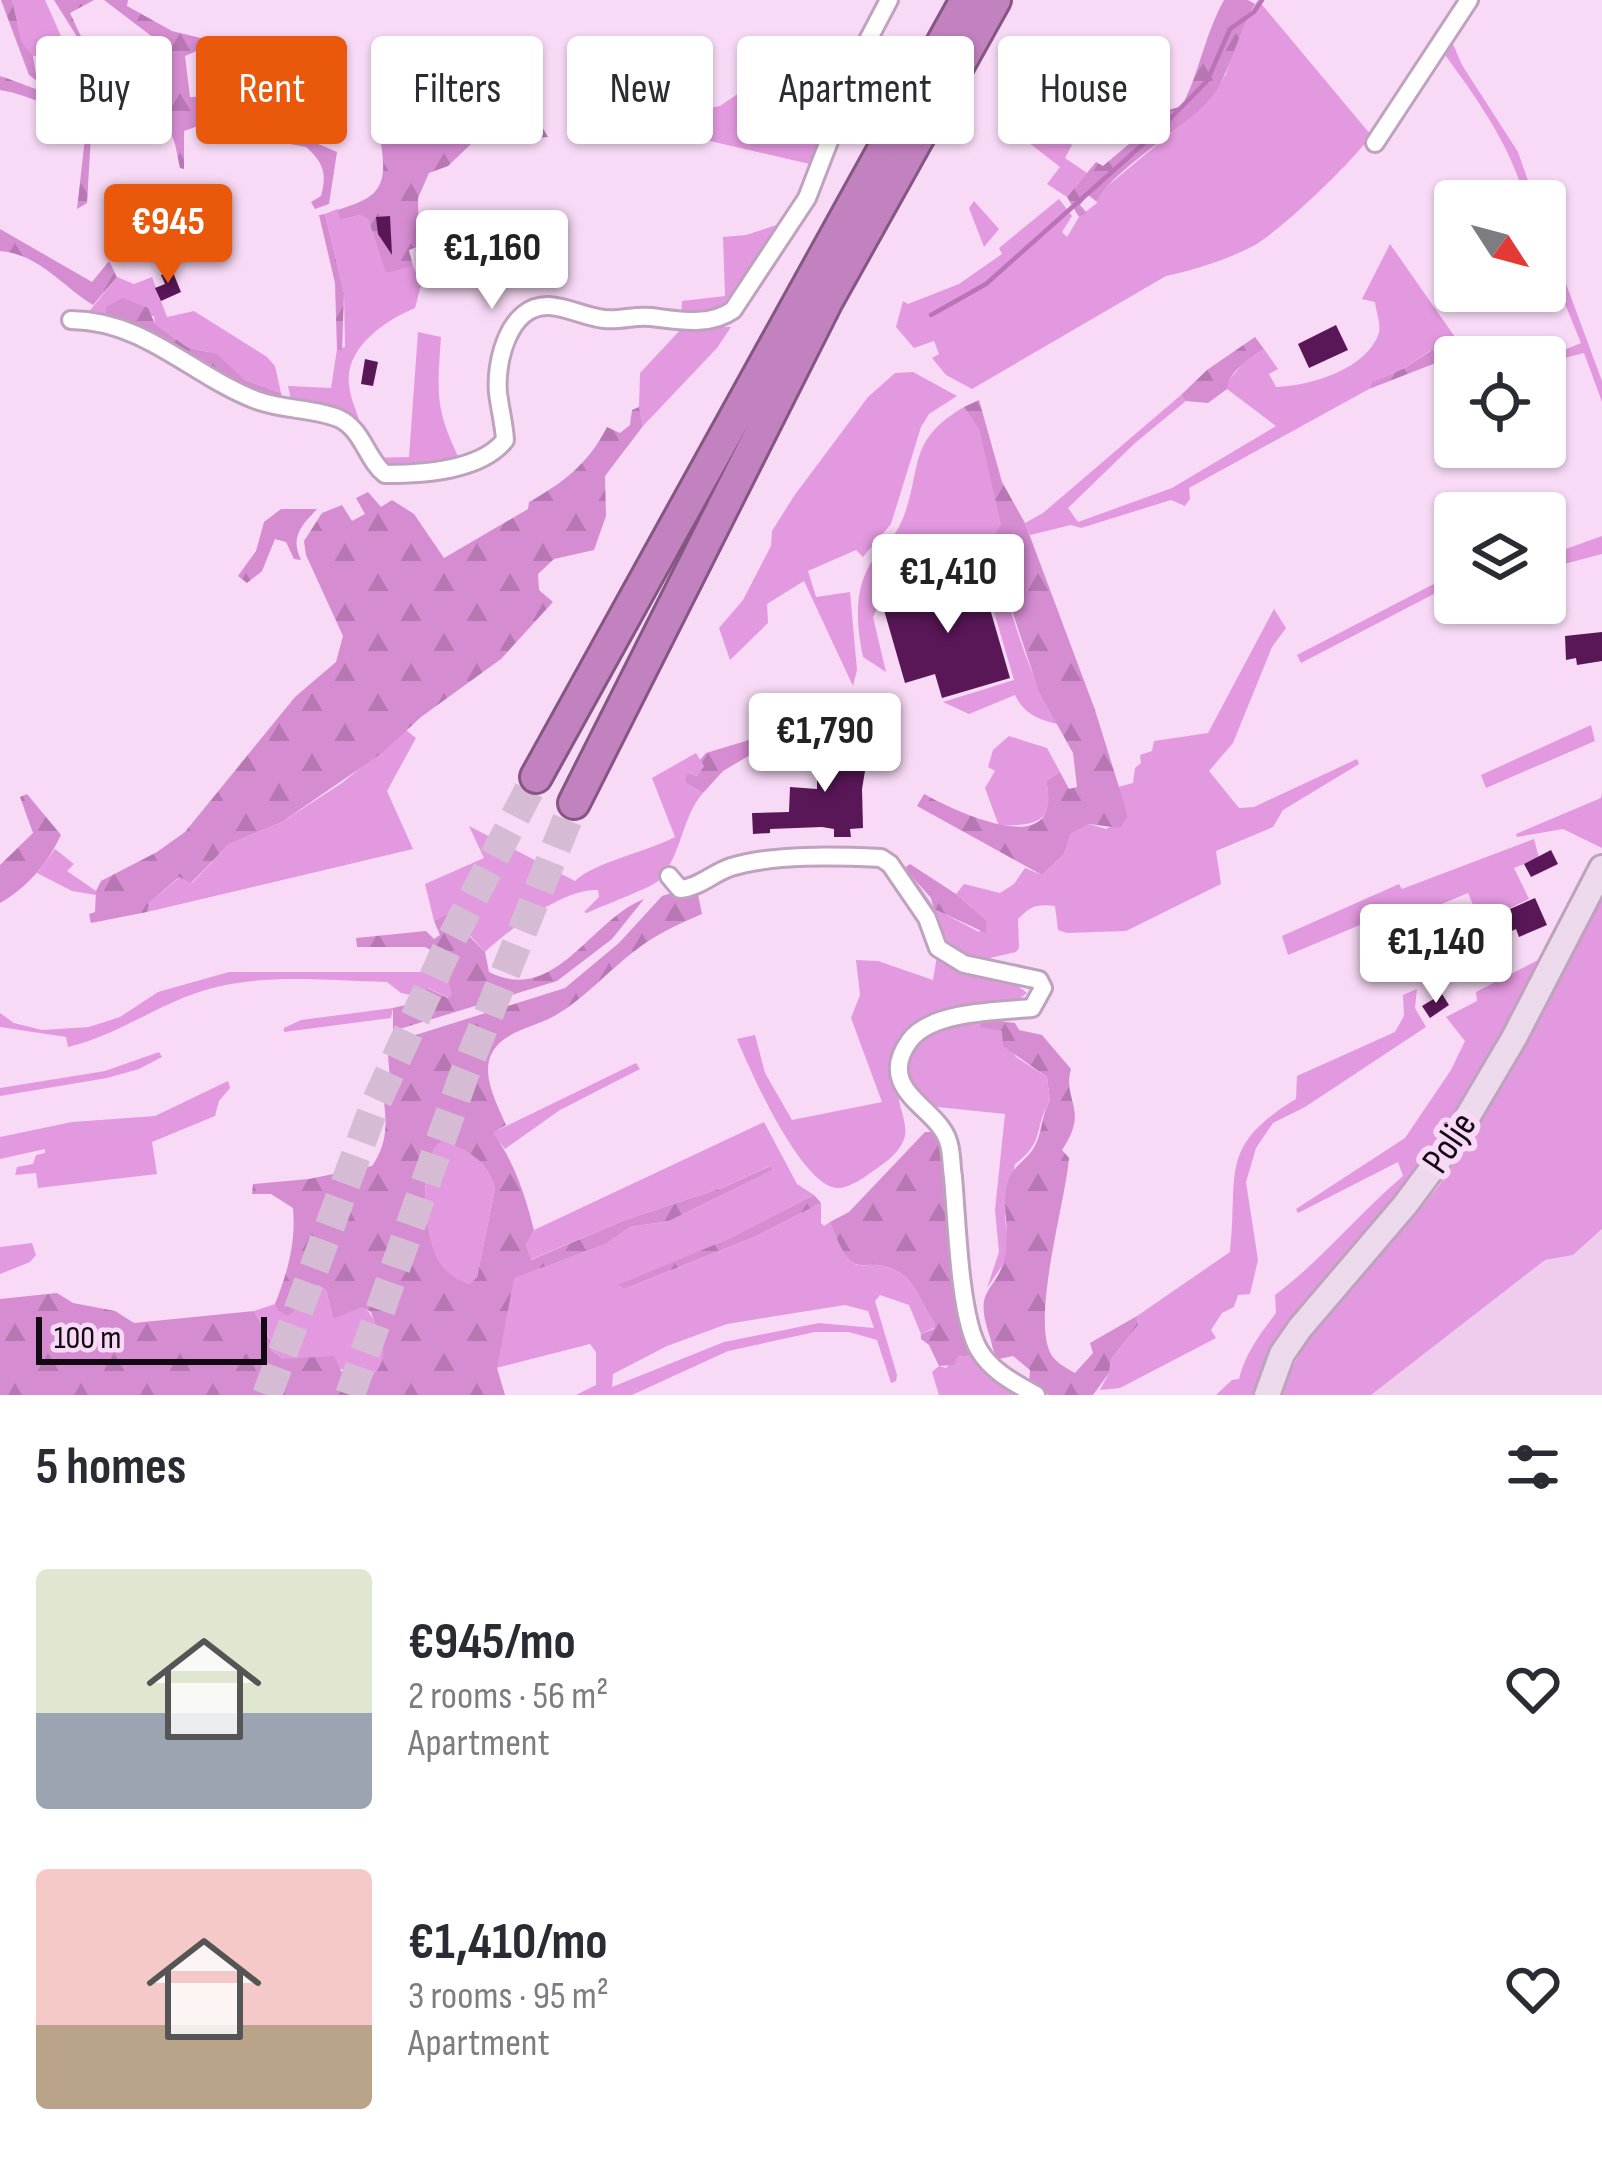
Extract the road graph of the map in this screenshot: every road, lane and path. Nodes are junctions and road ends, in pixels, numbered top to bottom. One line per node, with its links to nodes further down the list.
1 (889, 0): 6 (street)
2 (966, 0): 7 (highway)
3 (995, 0): 8 (highway)
4 (1468, 0): 5 (street)
5 (1375, 143)
6 (70, 320)
7 (536, 777)
8 (574, 803)
9 (1602, 868): 12 (street, Polje)
10 (669, 876): 11 (street)
11 (1036, 1395)
12 (1267, 1395)

